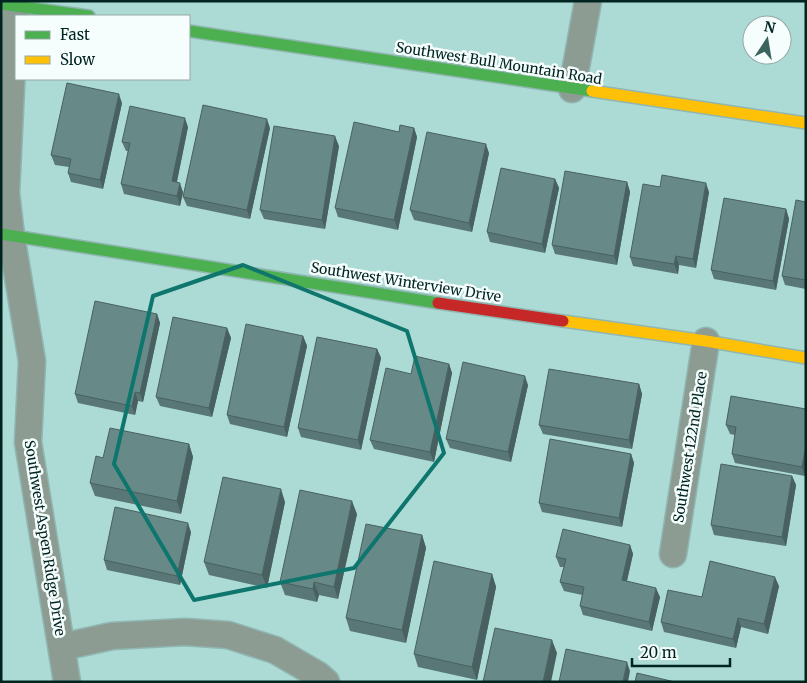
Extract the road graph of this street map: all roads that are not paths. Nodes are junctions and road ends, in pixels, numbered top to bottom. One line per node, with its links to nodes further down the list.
1 (588, 1): 5 (street)
2 (9, 4): 3 (street); 7 (street, Southwest Aspen Ridge Drive)
3 (82, 15)
4 (190, 31): 5 (street, Southwest Bull Mountain Road)
5 (572, 89): 6 (street, Southwest Bull Mountain Road)
6 (806, 124)
7 (6, 234): 8 (street, Southwest Winterview Drive); 11 (street, Southwest Aspen Ridge Drive)
8 (706, 341): 9 (street, Southwest Winterview Drive); 10 (street, Southwest 122nd Place)
9 (806, 358)
10 (673, 554)
11 (62, 647): 12 (street, Southwest Aspen Ridge Drive); 13 (street)
12 (67, 682)
13 (326, 682)

